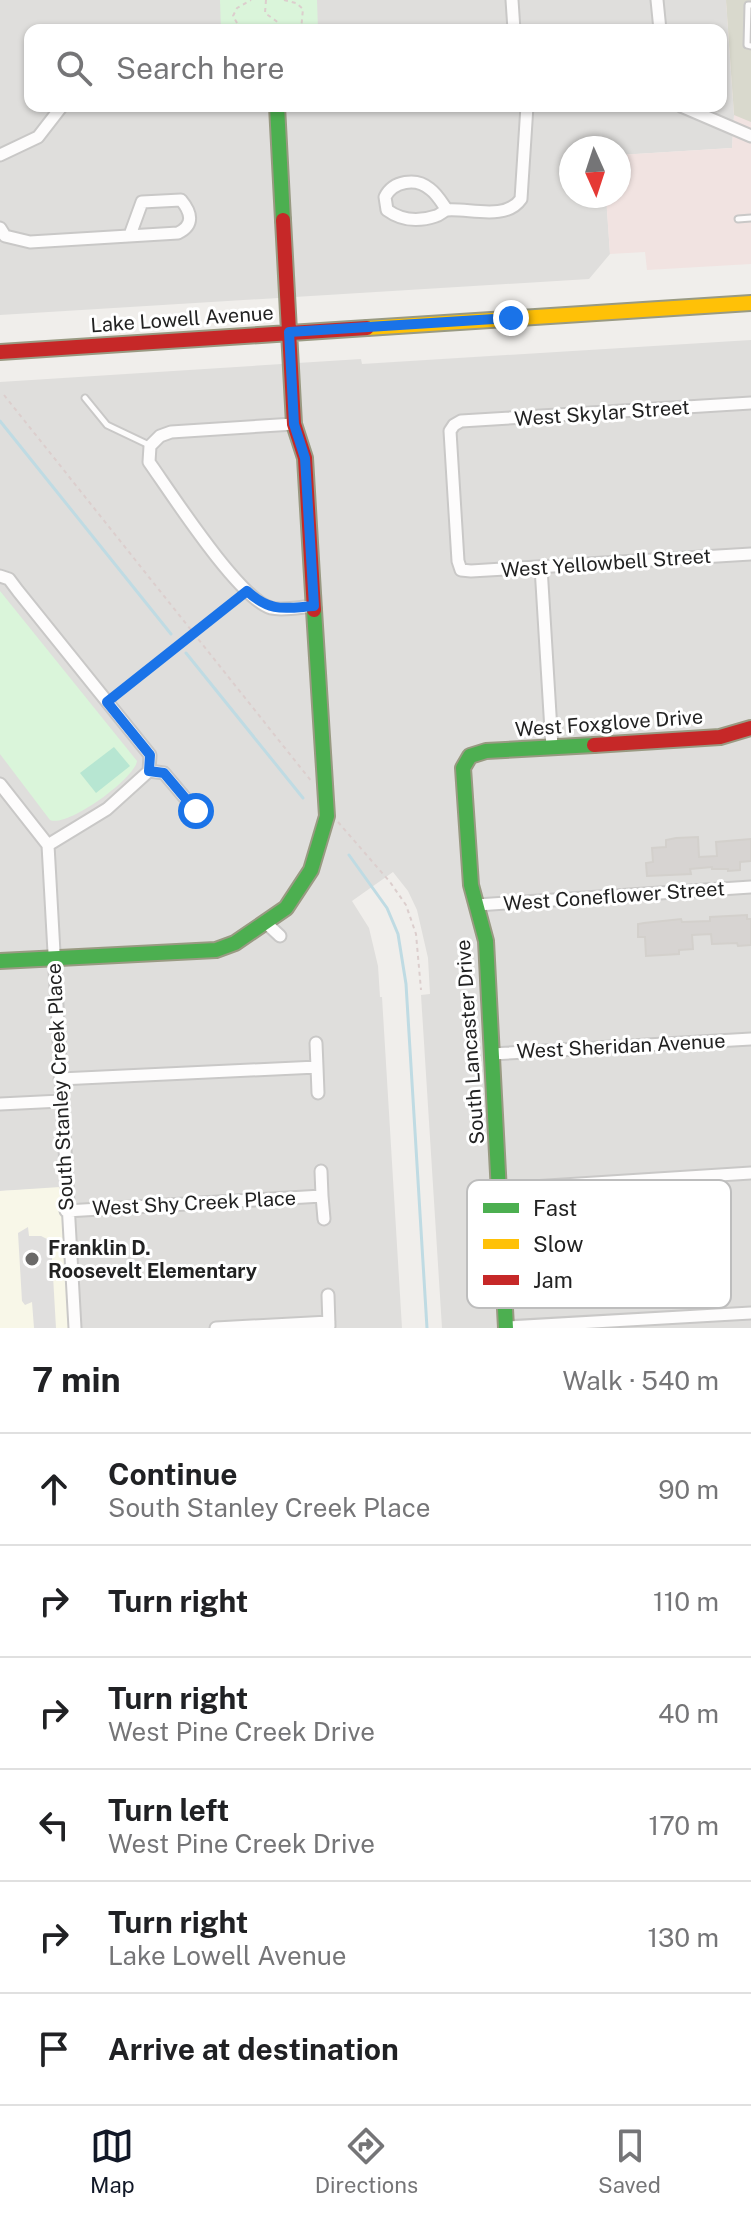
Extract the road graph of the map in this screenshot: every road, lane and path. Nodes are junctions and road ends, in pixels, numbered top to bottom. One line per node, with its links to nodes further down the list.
1 (251, 0): 7 (path)
2 (266, 0): 8 (path)
3 (284, 0): 9 (path)
4 (512, 0): 10 (street)
5 (657, 0): 11 (street)
6 (751, 5): 12 (lane)
7 (238, 24)
8 (279, 24)
9 (302, 24)
10 (514, 24)
11 (659, 24)
12 (751, 46)
13 (57, 112): 18 (street)
14 (277, 112): 25 (street)
15 (528, 112): 19 (street)
16 (695, 112): 17 (street)
17 (751, 136)
18 (0, 155)
19 (447, 210): 19 (street)
20 (751, 218): 21 (lane)
21 (738, 219)
22 (0, 228): 23 (street)
23 (130, 235): 23 (street)
24 (751, 303): 25 (street, Lake Lowell Avenue)
25 (289, 332): 26 (street, Lake Lowell Avenue); 30 (street)
26 (0, 352)
27 (4, 395): 38 (path)
28 (85, 398): 31 (lane)
29 (751, 403): 34 (street, West Skylar Street)
30 (294, 424): 31 (street); 37 (street)
31 (150, 446): 36 (street)
32 (751, 554): 33 (street, West Yellowbell Street)
33 (541, 567): 34 (street, West Yellowbell Street); 41 (street)
34 (461, 570)
35 (0, 576): 39 (street)
36 (247, 591): 37 (street); 38 (path)
37 (314, 606): 44 (street)
38 (193, 634): 39 (path); 44 (path)
39 (107, 702): 43 (street)
40 (751, 728): 41 (street, West Foxglove Drive)
41 (552, 747): 42 (street, West Foxglove Drive)
42 (470, 756): 50 (street, South Lancaster Drive)
43 (149, 771): 46 (street); 48 (street)
44 (325, 781): 47 (street)
45 (0, 784): 48 (street)
46 (196, 811)
47 (327, 816): 51 (street); 55 (path)
48 (48, 845): 53 (street, South Stanley Creek Place)
49 (751, 887): 50 (street, West Coneflower Street)
50 (477, 905): 58 (street, South Lancaster Drive)
51 (265, 922): 52 (street); 53 (street)
52 (280, 936)
53 (54, 958): 54 (street); 60 (street, South Stanley Creek Place)
54 (0, 961)
55 (421, 990)
56 (751, 1039): 58 (street, West Sheridan Avenue)
57 (316, 1043): 59 (street)
58 (492, 1054): 66 (street, South Lancaster Drive)
59 (317, 1067): 60 (street); 61 (street)
60 (60, 1079): 62 (street, South Stanley Creek Place)
61 (318, 1093)
62 (61, 1101): 63 (street); 69 (street, South Stanley Creek Place)
63 (0, 1104)
64 (321, 1171): 68 (street, West Shy Creek Place)
65 (751, 1173): 67 (street)
66 (499, 1180)
67 (641, 1180)
68 (322, 1196): 69 (street, West Shy Creek Place); 70 (street, West Shy Creek Place)
69 (66, 1211): 75 (street, South Stanley Creek Place)
70 (324, 1219)
71 (328, 1295): 73 (street)
72 (751, 1313): 74 (street)
73 (329, 1325): 76 (street)
74 (506, 1327)
75 (75, 1328)
76 (216, 1328)

